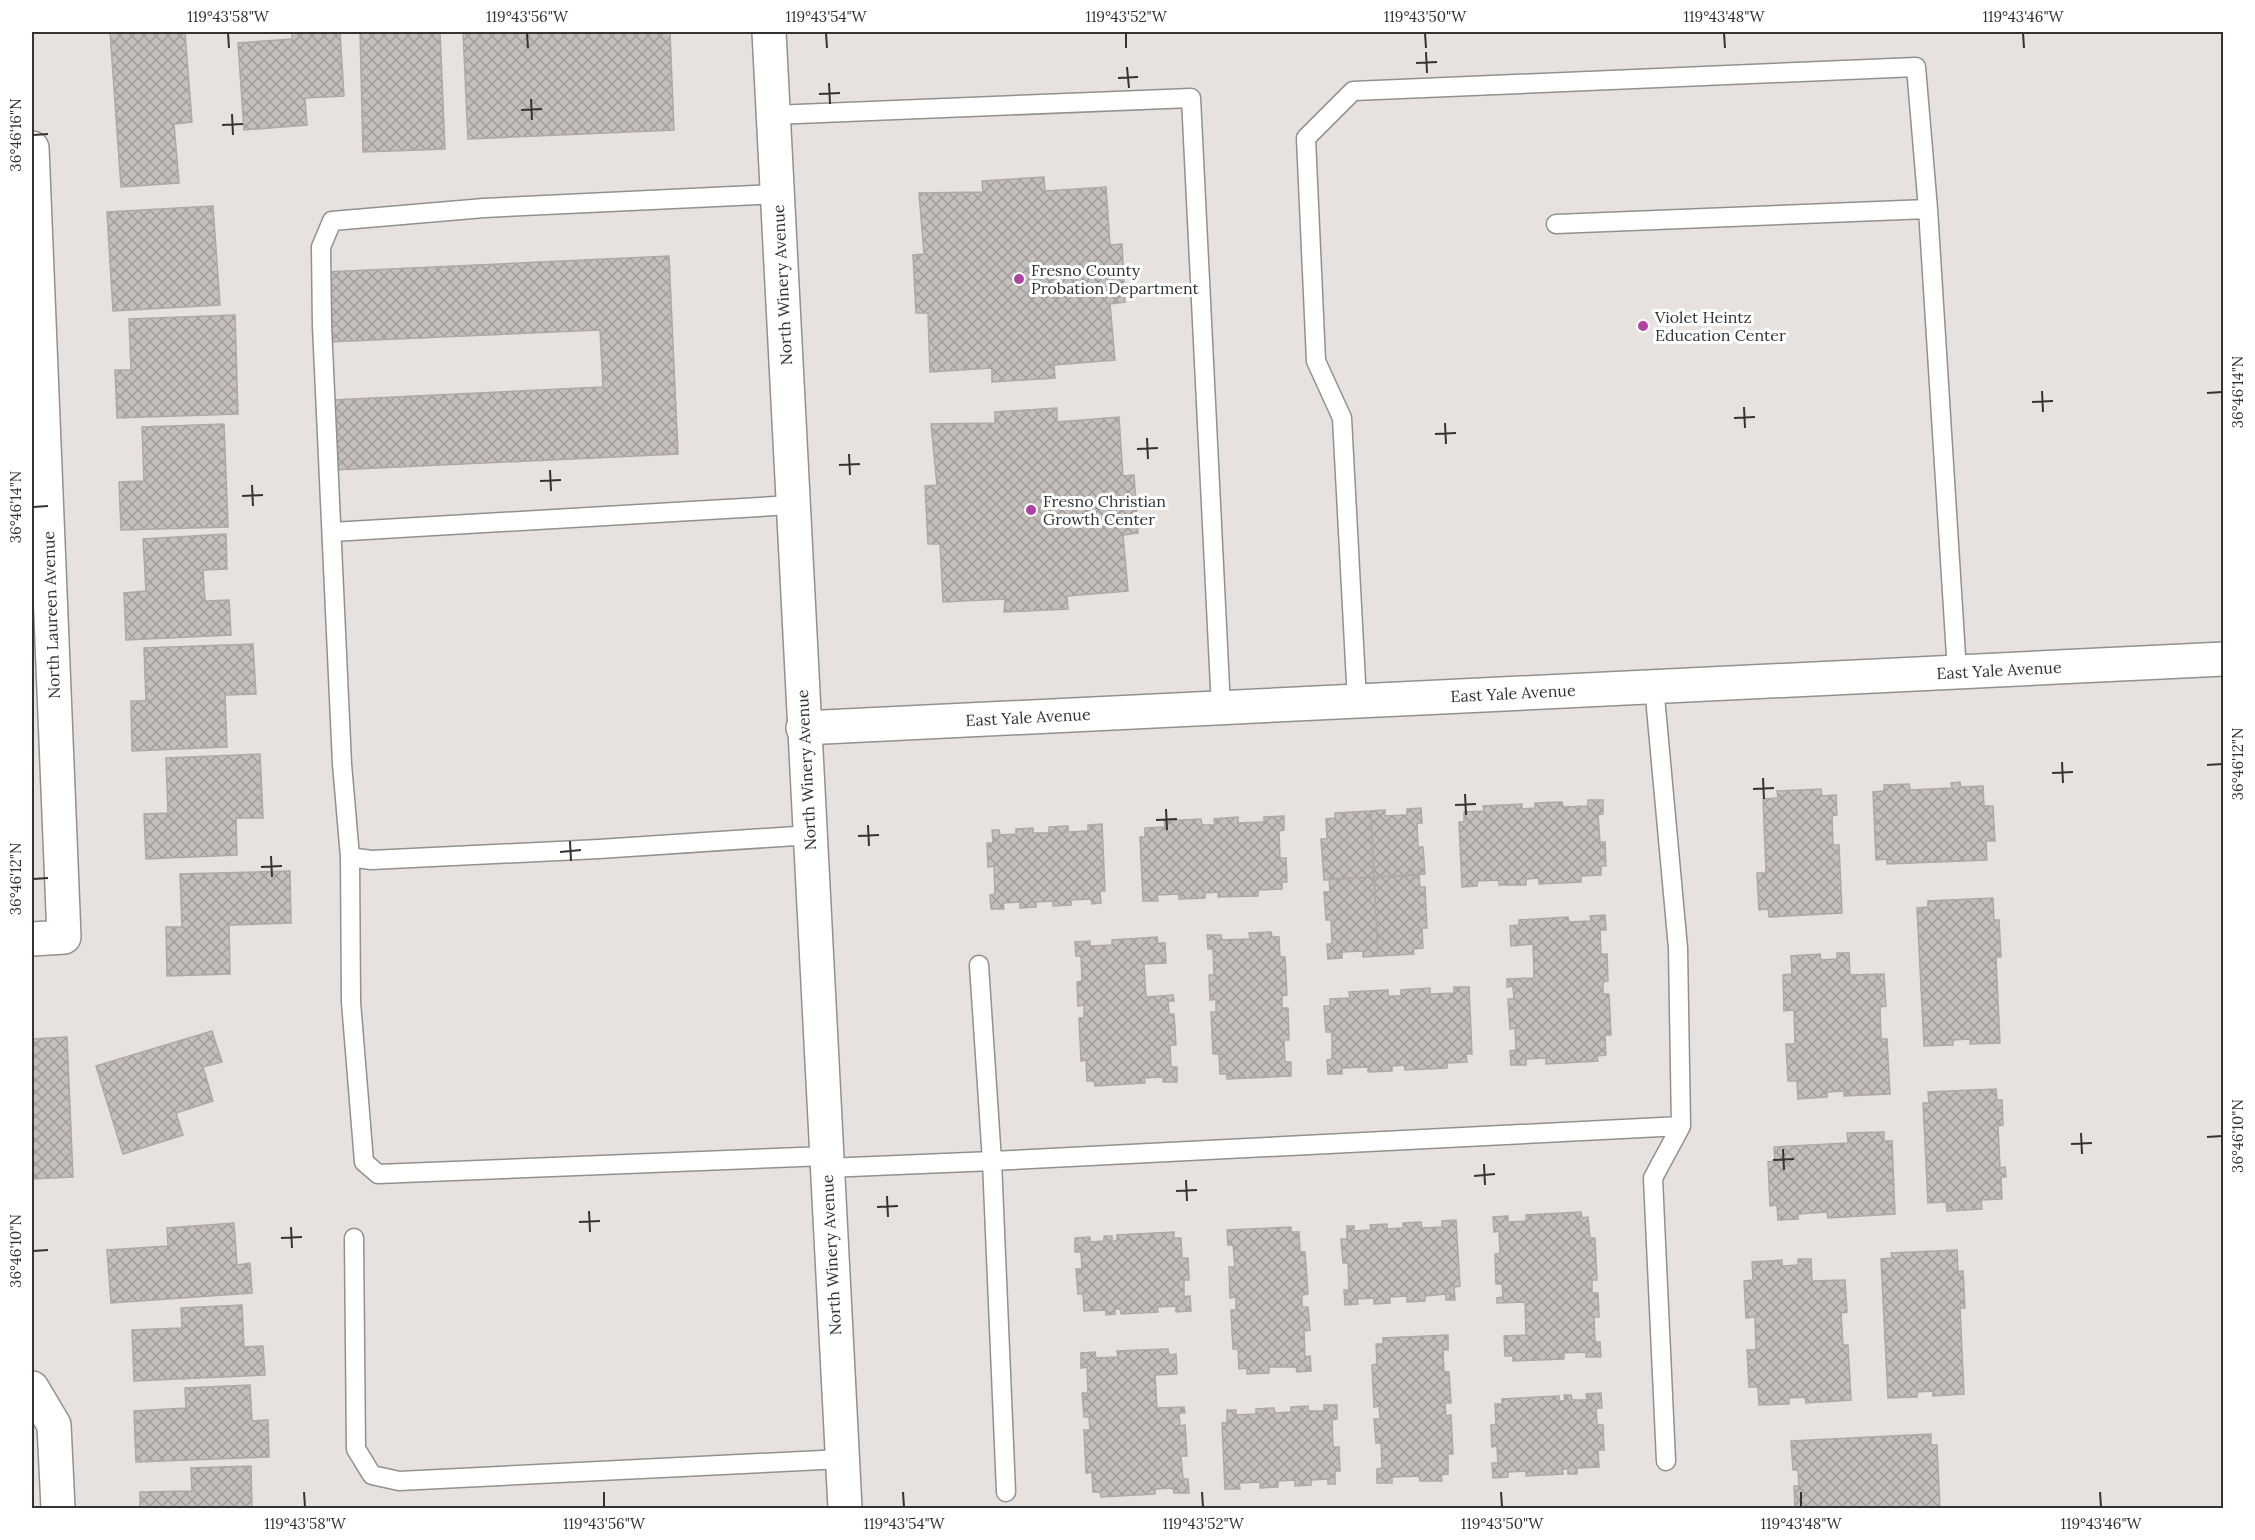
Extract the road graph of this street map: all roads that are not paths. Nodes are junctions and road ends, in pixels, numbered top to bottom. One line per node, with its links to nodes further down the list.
1 (770, 32): 2 (street, North Winery Avenue)
2 (774, 115): 4 (street, North Winery Avenue); 13 (lane)
3 (32, 148): 17 (street, North Laureen Avenue)
4 (777, 194): 7 (street, North Winery Avenue); 8 (lane)
5 (1928, 209): 6 (lane); 10 (lane); 12 (lane)
6 (1556, 224)
7 (792, 505): 8 (lane); 14 (street, North Winery Avenue)
8 (332, 532): 16 (lane)
9 (2223, 659): 10 (street, East Yale Avenue)
10 (1957, 672): 11 (street, East Yale Avenue)
11 (1654, 686): 12 (street, East Yale Avenue); 19 (lane)
12 (1357, 701): 13 (street, East Yale Avenue)
13 (1221, 708): 14 (street, East Yale Avenue)
14 (803, 728): 15 (street, North Winery Avenue)
15 (811, 835): 16 (lane); 21 (street, North Winery Avenue)
16 (350, 857): 21 (lane)
17 (32, 939)
18 (979, 965): 20 (lane)
19 (1681, 1126): 20 (lane); 25 (lane)
20 (992, 1161): 21 (lane); 26 (lane)
21 (826, 1162): 24 (street, North Winery Avenue)
22 (354, 1238): 24 (lane)
23 (32, 1388): 27 (street)
24 (842, 1459): 28 (street, North Winery Avenue)
25 (1666, 1461)
26 (1006, 1492)
27 (58, 1509)
28 (845, 1509)

